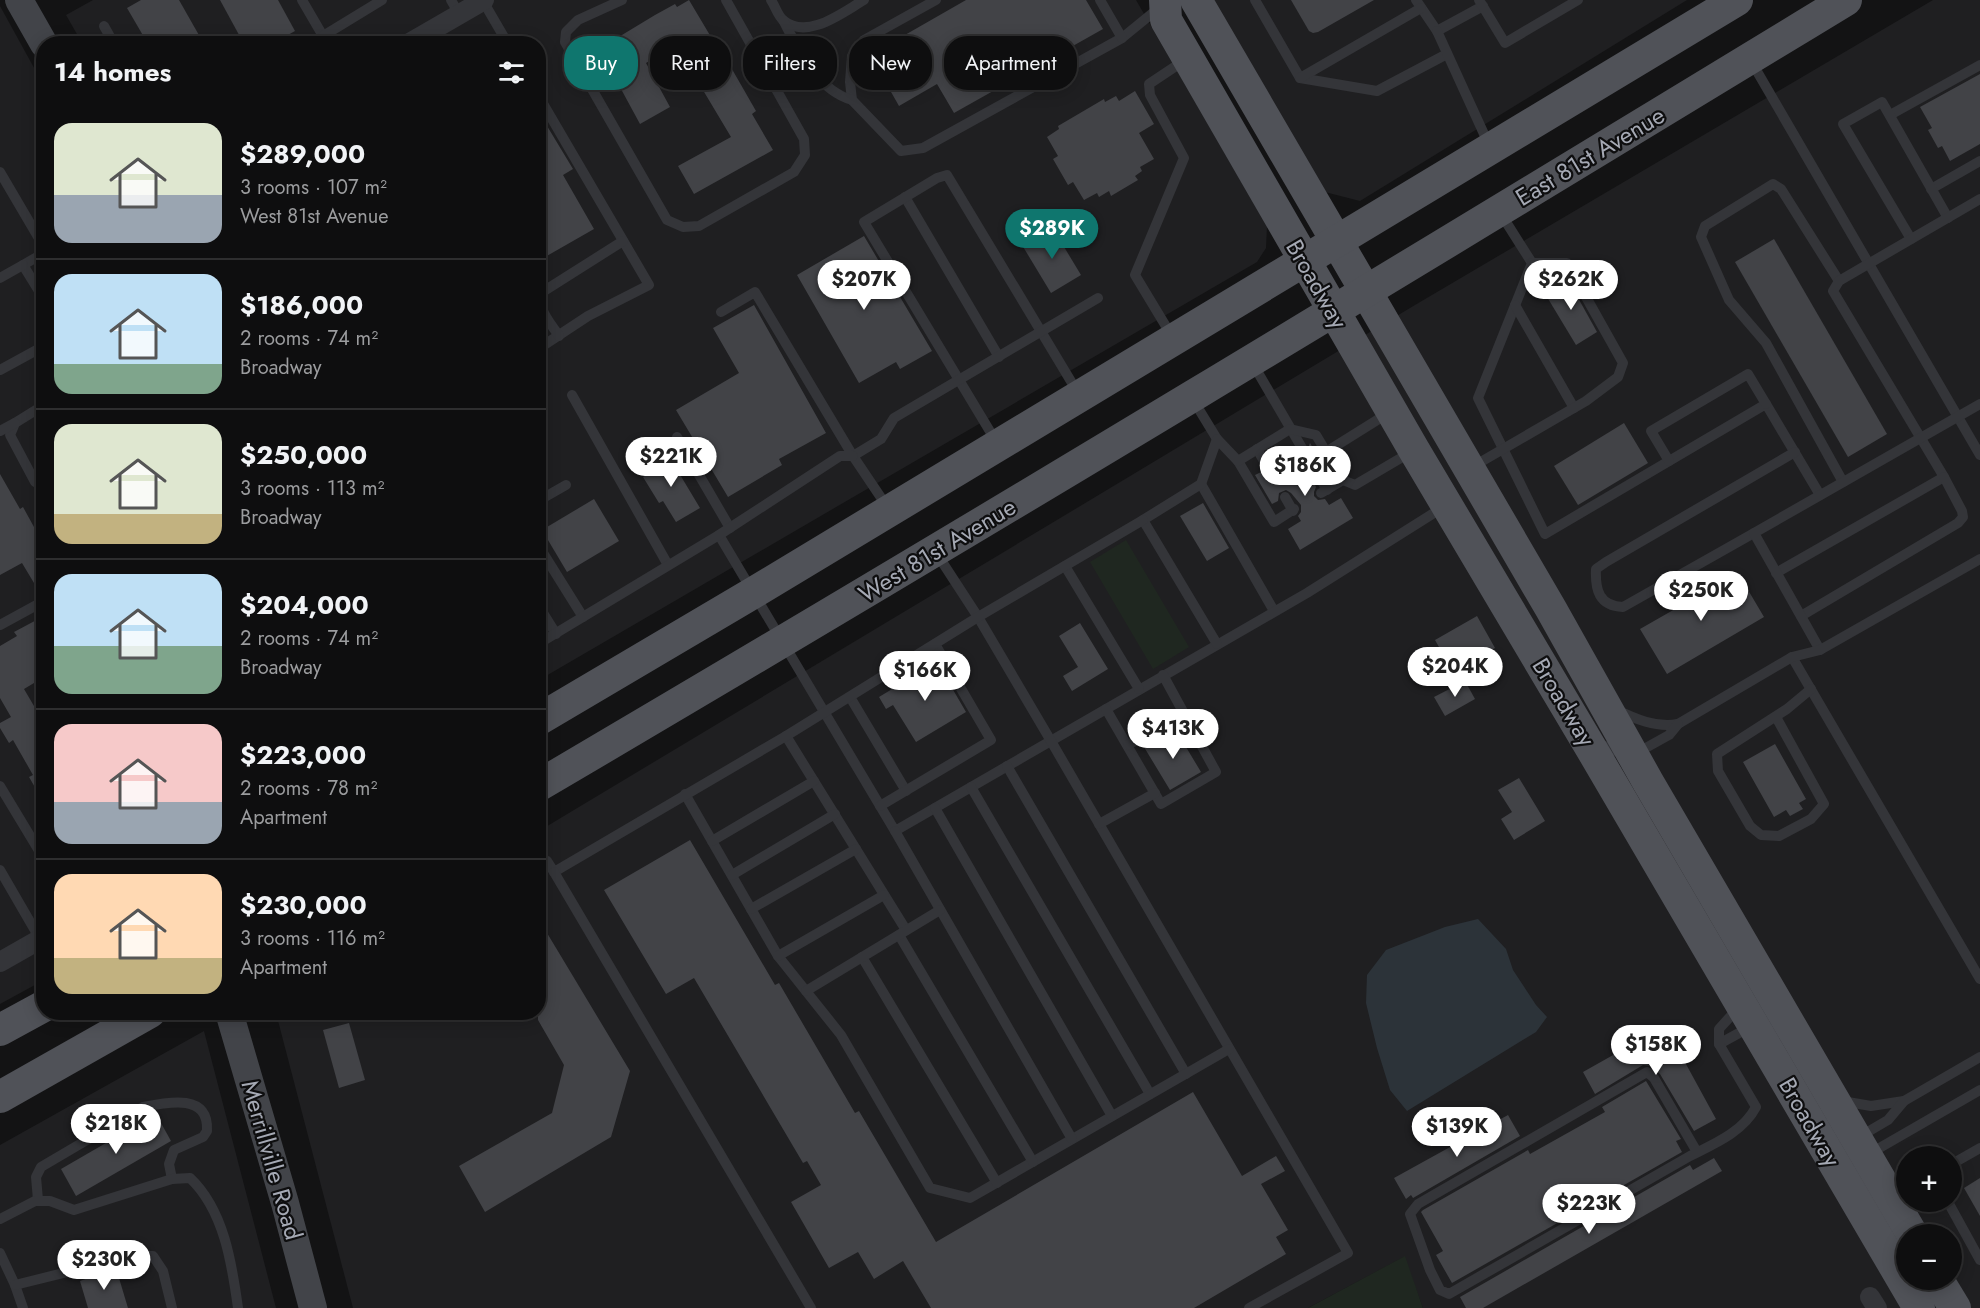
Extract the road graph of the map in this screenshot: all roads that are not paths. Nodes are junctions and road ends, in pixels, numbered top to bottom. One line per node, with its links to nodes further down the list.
1 (19, 0): 25 (street)
2 (302, 0): 27 (lane)
3 (382, 0): 20 (lane)
4 (484, 0): 21 (street); 30 (lane)
5 (622, 0): 16 (lane)
6 (726, 0): 16 (lane)
7 (771, 0): 22 (lane)
8 (864, 0): 22 (lane)
9 (936, 0): 37 (lane)
10 (1100, 0): 31 (lane)
11 (1196, 0): 51 (main road, Broadway)
12 (1255, 0): 36 (lane)
13 (1578, 0): 18 (lane)
14 (1737, 0): 40 (main road)
15 (1846, 0): 34 (main road, East 81st Avenue)
16 (609, 2)
17 (1165, 2): 31 (lane); 33 (main road, Broadway)
18 (1481, 3): 24 (lane)
19 (1419, 4): 24 (lane); 36 (lane)
20 (363, 5): 28 (lane)
21 (455, 7): 29 (street)
22 (783, 20): 37 (lane)
23 (104, 26): 26 (lane)
24 (1437, 32): 32 (lane)
25 (39, 36)
26 (110, 36)
27 (320, 36)
28 (327, 36)
29 (418, 36)
30 (504, 36)
31 (1122, 38): 37 (lane)
32 (1447, 54): 36 (lane); 40 (lane)
33 (1188, 58): 53 (main road, Broadway); 69 (lane)
34 (1750, 59): 46 (main road, East 81st Avenue); 55 (lane)
35 (1980, 65): 39 (lane)
36 (1300, 78)
37 (852, 100)
38 (546, 109): 50 (lane)
39 (1890, 115): 43 (lane); 49 (lane)
40 (1491, 148): 51 (main road)
41 (1980, 161): 43 (lane)
42 (0, 172): 48 (lane)
43 (1931, 189): 47 (lane)
44 (905, 197): 67 (lane); 72 (lane); 75 (lane)
45 (1980, 199): 47 (lane)
46 (1500, 211): 54 (lane); 61 (main road, East 81st Avenue)
47 (1948, 218): 49 (lane)
48 (36, 233)
49 (1911, 239): 55 (lane)
50 (623, 241): 60 (lane); 68 (lane)
51 (1337, 241): 53 (main road); 61 (main road, Broadway)
52 (36, 258): 56 (lane)
53 (1304, 260): 65 (main road, Broadway); 69 (main road)
54 (1532, 263): 63 (lane); 81 (lane)
55 (1869, 263): 58 (lane); 84 (lane)
56 (23, 265): 57 (lane); 59 (lane)
57 (0, 278)
58 (1839, 281): 89 (lane); 109 (lane)
59 (36, 286)
60 (546, 290)
61 (1366, 292): 65 (main road, East 81st Avenue); 104 (main road, Broadway)
62 (1098, 298): 67 (lane)
63 (1515, 305): 81 (lane); 94 (lane)
64 (721, 312): 100 (lane)
65 (1334, 312): 73 (main road, West 81st Avenue); 83 (main road, Broadway)
66 (546, 315): 68 (lane)
67 (1041, 332): 72 (lane); 77 (lane)
68 (559, 336): 70 (lane)
69 (1173, 339): 77 (main road)
70 (546, 344)
71 (36, 350): 74 (lane)
72 (999, 357): 75 (lane)
73 (1252, 361): 78 (main road, West 81st Avenue); 86 (lane)
74 (0, 370)
75 (960, 380): 92 (lane); 100 (lane)
76 (572, 395): 124 (lane)
77 (1080, 396): 92 (main road)
78 (1192, 397): 90 (lane); 121 (main road, West 81st Avenue)
79 (1766, 404): 98 (lane); 102 (lane); 102 (lane)
80 (1980, 404): 84 (lane)
81 (1574, 408): 94 (lane)
82 (36, 410): 85 (lane)
83 (1392, 411): 96 (main road, Broadway); 97 (lane)
84 (1958, 416): 89 (lane); 91 (lane)
85 (15, 423): 87 (lane); 108 (lane)
86 (1290, 429): 93 (lane); 95 (lane); 97 (lane)
87 (0, 431)
88 (677, 437): 118 (lane)
89 (1921, 437): 106 (lane); 109 (lane)
90 (1217, 439): 101 (lane); 110 (lane)
91 (1977, 441): 99 (lane)
92 (998, 445): 116 (main road)
93 (1302, 448)
94 (1503, 448): 102 (lane); 104 (lane)
95 (1257, 449): 101 (lane); 103 (lane)
96 (1414, 450): 107 (lane); 115 (main road, Broadway)
97 (1326, 452): 107 (lane)
98 (1794, 452): 112 (lane); 119 (lane)
99 (1980, 455)
100 (853, 456): 116 (lane); 118 (lane)
101 (1238, 461): 114 (lane)
102 (1669, 461)
103 (1268, 468)
104 (1469, 469): 146 (main road, Broadway)
105 (1319, 477): 107 (lane)
106 (1944, 477): 126 (lane); 130 (lane)
107 (1343, 480)
108 (36, 482)
109 (1843, 482): 112 (lane)
110 (1201, 484): 117 (lane); 129 (lane)
111 (566, 485): 113 (lane)
112 (1820, 495): 119 (lane)
113 (546, 496)
114 (1285, 497)
115 (1447, 504): 129 (lane); 153 (main road, Broadway)
116 (889, 511): 127 (main road)
117 (1143, 520): 125 (lane); 139 (lane)
118 (730, 528): 120 (lane)
119 (1754, 532): 126 (lane)
120 (719, 535): 124 (lane); 127 (lane)
121 (936, 551): 132 (lane); 137 (main road, West 81st Avenue)
122 (546, 559): 131 (lane)
123 (1980, 559): 140 (lane)
124 (668, 565): 131 (lane)
125 (1065, 566): 132 (lane); 143 (lane)
126 (1776, 573): 130 (lane)
127 (753, 593): 137 (lane); 150 (main road)
128 (36, 605): 134 (lane)
129 (1274, 611): 139 (lane)
130 (1801, 616): 140 (lane)
131 (583, 617): 135 (lane)
132 (978, 617): 138 (lane); 155 (lane)
133 (546, 618): 135 (lane)
134 (0, 625)
135 (556, 634): 136 (lane)
136 (546, 640)
137 (783, 642): 148 (lane); 159 (main road, West 81st Avenue)
138 (935, 644): 145 (lane); 163 (lane)
139 (1217, 644): 142 (lane)
140 (1820, 650): 141 (lane)
141 (1791, 657): 144 (lane); 152 (lane)
142 (1163, 675): 143 (lane); 149 (lane)
143 (1139, 689): 147 (lane)
144 (1810, 689): 151 (lane); 187 (lane)
145 (850, 697): 148 (lane); 163 (lane)
146 (1605, 705): 152 (lane); 157 (main road, Broadway)
147 (1106, 709): 155 (lane); 156 (lane)
148 (824, 712): 154 (lane); 166 (lane)
149 (1182, 714): 156 (lane); 164 (lane)
150 (546, 715)
151 (1776, 717): 151 (lane)
152 (1678, 724): 157 (lane)
153 (1582, 733): 157 (lane); 190 (main road, Broadway)
154 (786, 736): 160 (lane); 165 (lane)
155 (1051, 741): 158 (lane); 169 (lane)
156 (1128, 746): 164 (lane)
157 (1633, 755): 199 (main road, Broadway)
158 (1007, 766): 162 (lane); 197 (lane)
159 (546, 781)
160 (814, 781): 168 (lane); 171 (lane)
161 (0, 786): 172 (lane)
162 (971, 787): 167 (lane); 200 (lane)
163 (906, 790): 166 (lane)
164 (1155, 793): 169 (lane)
165 (685, 794): 171 (lane); 176 (lane)
166 (880, 806): 170 (lane)
167 (935, 808): 170 (lane); 203 (lane)
168 (835, 814): 173 (lane); 177 (lane)
169 (1099, 824): 195 (lane)
170 (895, 831): 180 (lane)
171 (712, 841): 177 (lane)
172 (36, 846)
173 (856, 849): 178 (lane); 179 (lane)
174 (547, 861): 176 (lane)
175 (0, 870): 181 (lane)
176 (554, 872): 224 (lane)
177 (732, 875): 179 (lane)
178 (884, 895): 182 (lane); 184 (lane)
179 (751, 909): 184 (lane)
180 (940, 910): 182 (lane); 204 (lane)
181 (36, 928)
182 (902, 933): 185 (lane); 209 (lane)
183 (36, 941): 186 (street)
184 (778, 956): 188 (lane)
185 (862, 957): 188 (lane); 211 (lane)
186 (0, 962)
187 (1979, 974)
188 (806, 991): 211 (lane)
189 (36, 1010): 193 (main road)
190 (1747, 1015): 194 (lane); 194 (lane); 207 (main road, Broadway)
191 (136, 1020): 201 (main road)
192 (231, 1020): 223 (street, Merrillville Road)
193 (0, 1030)
194 (1719, 1044): 206 (lane)
195 (1229, 1049): 197 (lane); 225 (lane)
196 (1980, 1057): 202 (lane)
197 (1186, 1074): 200 (lane)
198 (1980, 1090): 207 (lane)
199 (1828, 1093): 202 (lane); 207 (main road, Broadway)
200 (1150, 1094): 203 (lane)
201 (0, 1097)
202 (1904, 1101): 207 (lane)
203 (1112, 1116): 204 (lane)
204 (1072, 1139): 209 (lane)
205 (1980, 1148): 208 (lane)
206 (1697, 1152): 206 (lane)
207 (1847, 1155): 215 (main road, Broadway); 226 (main road, Broadway)
208 (1962, 1158)
209 (1033, 1162): 211 (lane)
210 (172, 1179): 212 (lane); 212 (lane); 222 (lane)
211 (997, 1183)
212 (38, 1200): 214 (lane)
213 (1954, 1212): 217 (lane)
214 (0, 1219)
215 (1904, 1224)
216 (0, 1253): 218 (lane)
217 (1980, 1260)
218 (15, 1285): 220 (lane); 221 (lane)
219 (1944, 1290): 227 (main road)
220 (23, 1308)
221 (172, 1308)
222 (238, 1308)
223 (313, 1308)
224 (811, 1308)
225 (1250, 1308)
226 (1919, 1308)
227 (1955, 1308)

